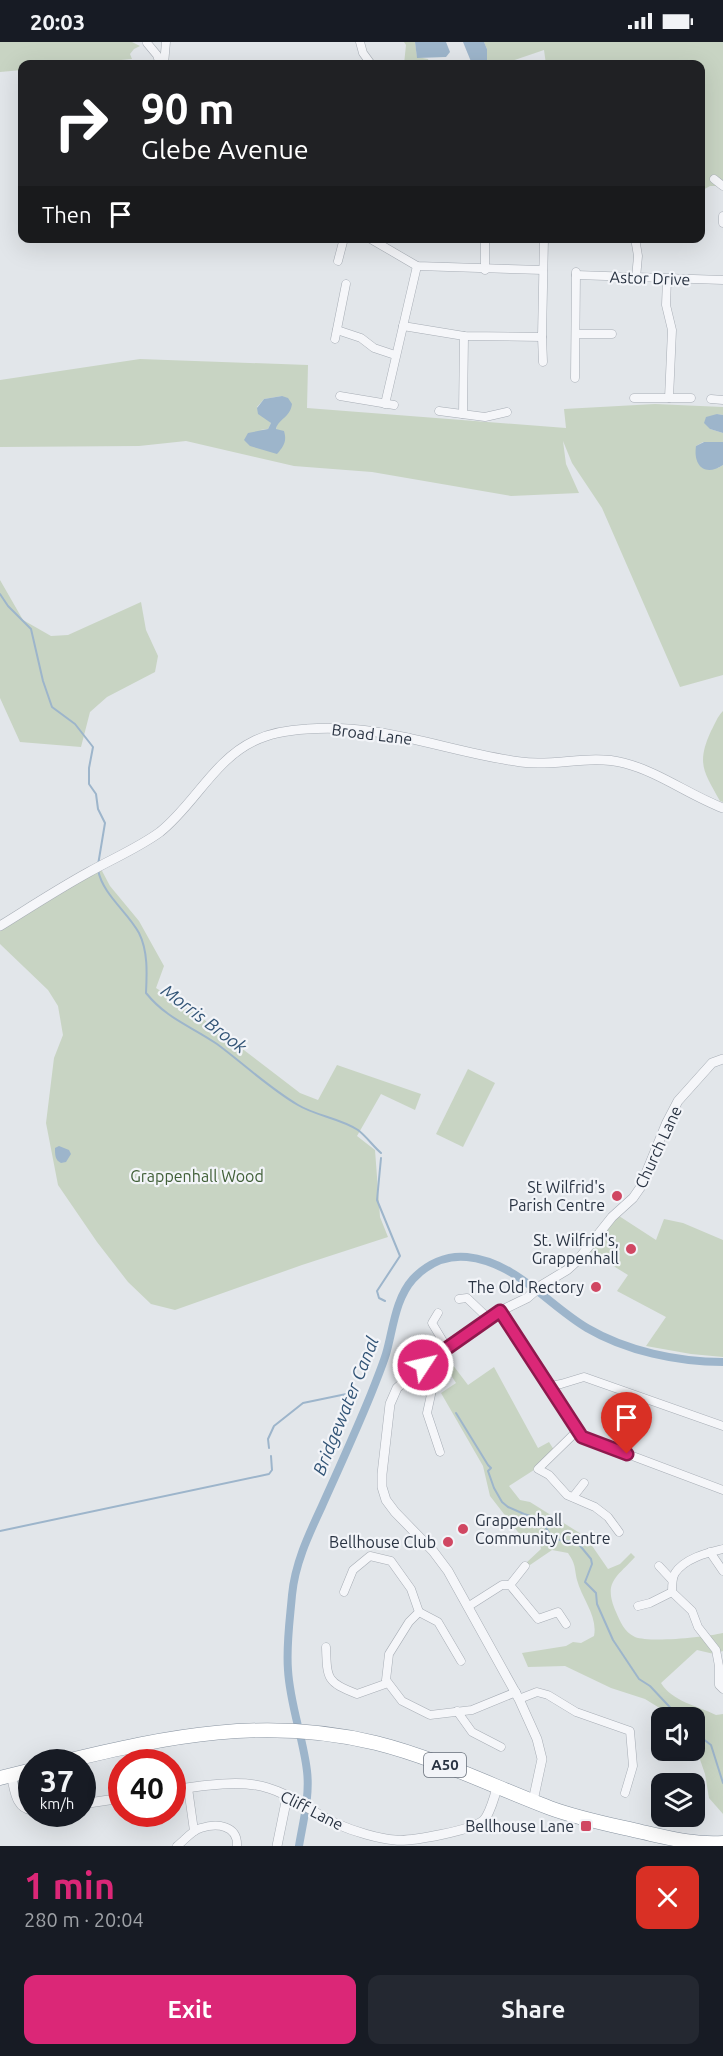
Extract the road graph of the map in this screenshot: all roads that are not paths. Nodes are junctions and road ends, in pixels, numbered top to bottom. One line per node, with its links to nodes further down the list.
1 (161, 42): 4 (street)
2 (166, 42): 6 (street)
3 (360, 42): 7 (street)
4 (146, 43): 5 (street)
5 (160, 60)
6 (163, 60)
7 (368, 60)
8 (714, 178): 9 (street)
9 (723, 186)
10 (723, 216): 11 (street)
11 (723, 223)
12 (343, 243): 17 (street)
13 (378, 243): 18 (street)
14 (485, 243): 19 (street)
15 (544, 243): 20 (street)
16 (636, 243): 21 (street)
17 (338, 261)
18 (417, 266): 19 (street); 25 (street)
19 (485, 270): 20 (street)
20 (543, 270): 30 (street)
21 (636, 278): 22 (street, Astor Drive); 27 (street, Astor Drive)
22 (667, 279): 23 (street, Astor Drive); 37 (street)
23 (723, 280)
24 (346, 284): 26 (street)
25 (403, 326): 29 (street); 32 (street)
26 (337, 330): 31 (street); 32 (street)
27 (576, 334): 28 (street); 34 (street, Astor Drive)
28 (612, 334)
29 (464, 336): 30 (street); 45 (street)
30 (542, 337): 33 (street)
31 (335, 339)
32 (395, 355): 41 (street)
33 (543, 362)
34 (575, 378)
35 (340, 396): 41 (street)
36 (634, 398): 37 (street)
37 (669, 398): 38 (street)
38 (691, 398)
39 (711, 399): 40 (street)
40 (723, 400)
41 (385, 404): 42 (street)
42 (394, 405)
43 (438, 411): 45 (street)
44 (507, 412): 45 (street)
45 (463, 414)
46 (723, 808): 47 (street, Broad Lane)
47 (0, 926)
48 (723, 1059): 50 (street, Church Lane)
49 (459, 1299): 52 (street)
50 (500, 1311): 52 (street); 55 (street)
51 (438, 1313): 53 (street)
52 (489, 1319): 53 (street)
53 (447, 1348): 54 (street)
54 (423, 1365): 58 (street); 72 (street)
55 (550, 1386): 56 (street); 57 (street)
56 (723, 1426)
57 (577, 1431): 60 (street); 61 (street)
58 (440, 1452)
59 (584, 1483): 61 (street)
60 (723, 1490)
61 (573, 1497): 62 (street)
62 (620, 1532)
63 (723, 1549): 64 (street)
64 (710, 1552): 67 (street); 68 (street)
65 (525, 1566): 69 (street)
66 (659, 1566): 68 (street)
67 (723, 1571)
68 (672, 1580): 71 (street)
69 (510, 1585): 72 (street); 75 (street)
70 (344, 1592): 74 (street)
71 (672, 1592): 73 (street); 79 (street)
72 (469, 1606): 80 (street)
73 (638, 1606)
74 (419, 1612): 77 (street); 78 (street)
75 (566, 1624)
76 (326, 1647): 78 (street)
77 (461, 1661)
78 (388, 1683): 81 (street)
79 (723, 1689)
80 (517, 1695): 81 (street); 88 (street); 90 (street)
81 (457, 1712): 82 (street)
82 (501, 1747)
83 (96, 1754): 85 (highway, A50)
84 (5, 1777): 91 (street)
85 (498, 1786): 89 (street, Cliff Lane); 90 (highway, A50)
86 (186, 1788): 87 (street, Cliff Lane)
87 (189, 1788): 89 (street, Cliff Lane); 92 (street)
88 (626, 1793)
89 (287, 1797): 96 (street)
90 (533, 1801): 93 (highway, A50)
91 (18, 1802)
92 (194, 1831): 94 (street); 95 (street)
93 (723, 1843)
94 (177, 1846)
95 (237, 1846)
96 (277, 1846)

